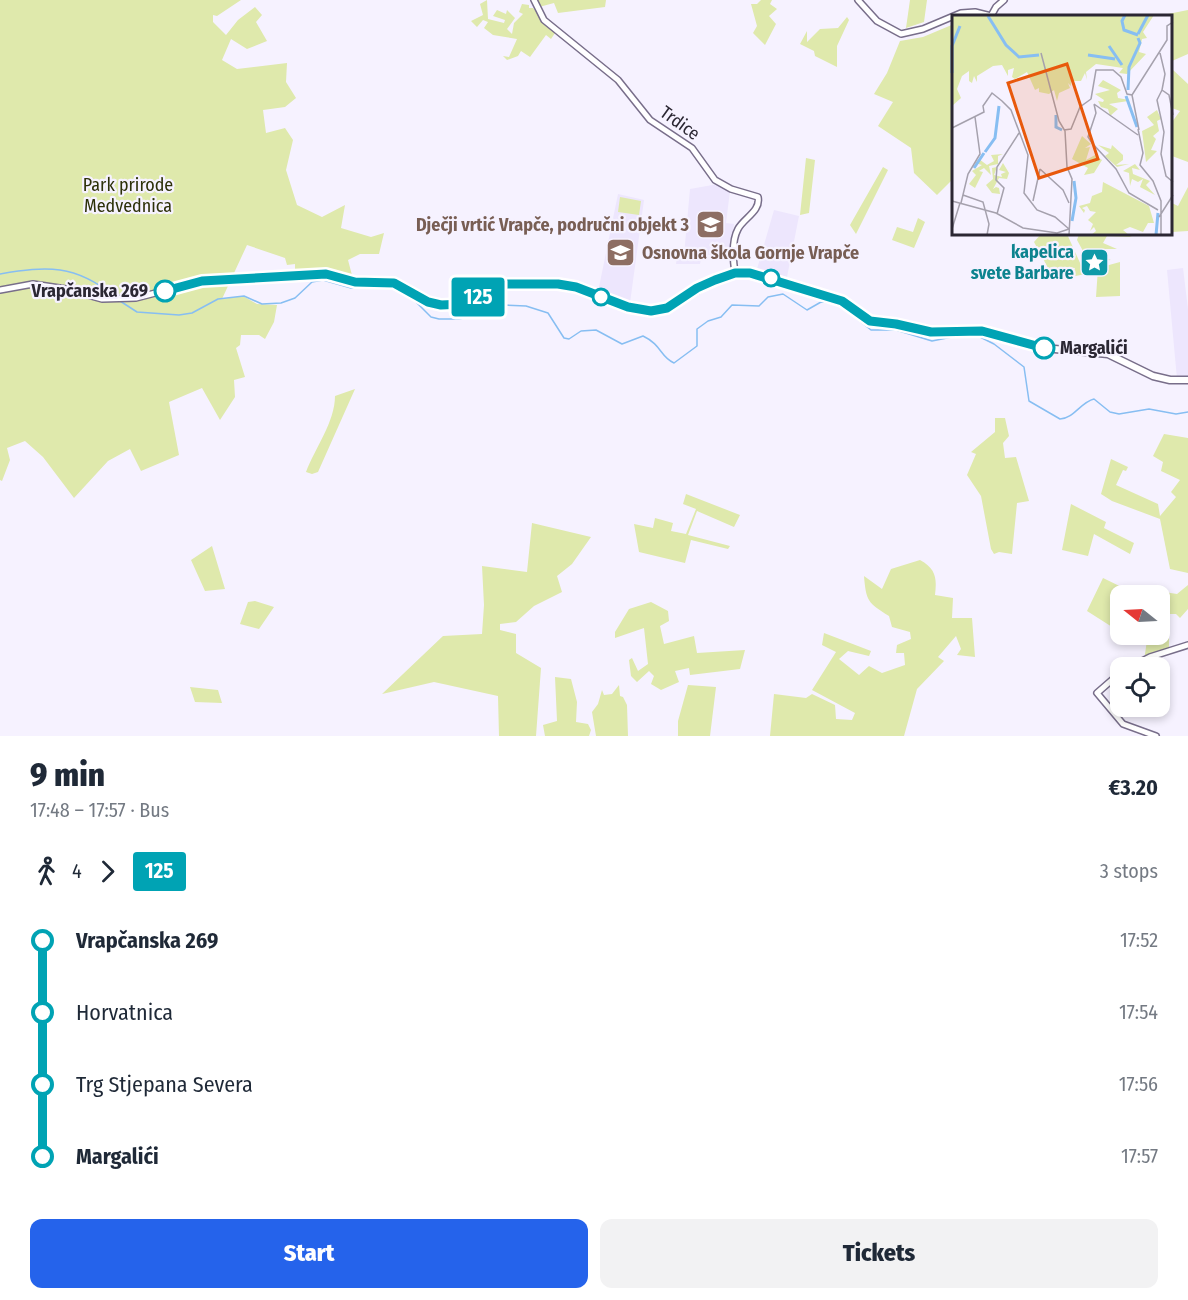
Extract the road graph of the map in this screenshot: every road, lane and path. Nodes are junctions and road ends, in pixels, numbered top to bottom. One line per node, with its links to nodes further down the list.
1 (534, 0): 8 (street, Trdice)
2 (858, 0): 7 (street)
3 (1004, 0): 6 (street)
4 (956, 15): 5 (street)
5 (987, 15)
6 (992, 15)
7 (952, 17)
8 (735, 273): 10 (main road); 11 (main road)
9 (0, 290): 10 (street)
10 (612, 302)
11 (1188, 380)
12 (1188, 645): 13 (street)
13 (1150, 657)
14 (1110, 682): 15 (street)
15 (1110, 708)
16 (1117, 717): 17 (street)
17 (1156, 736)

